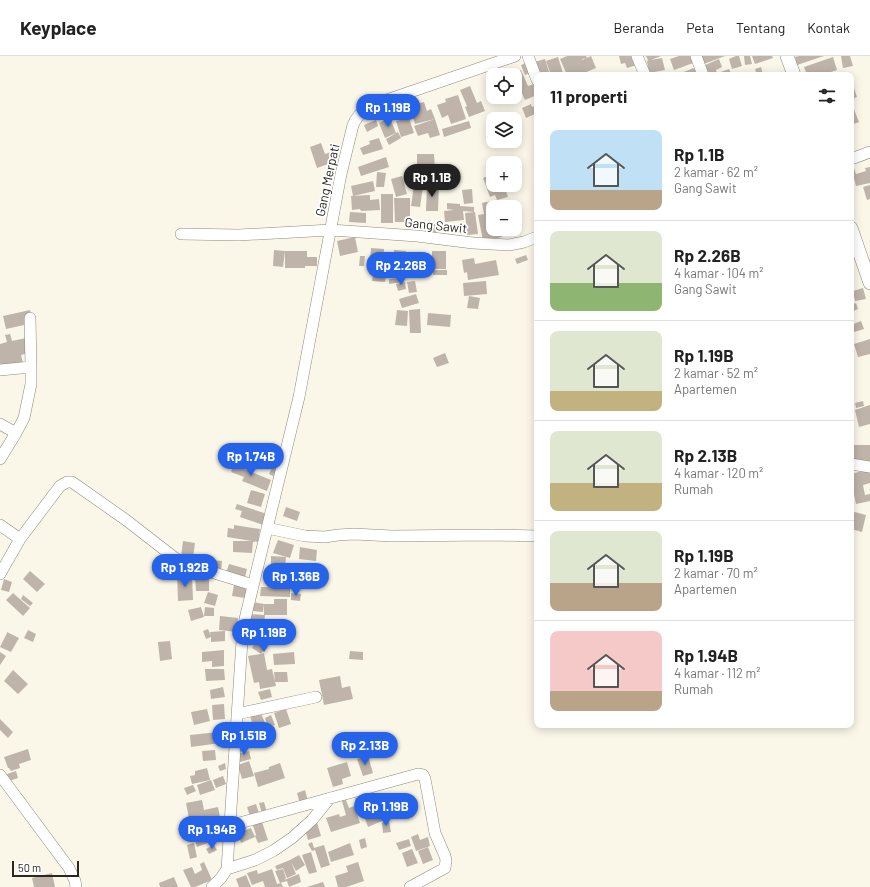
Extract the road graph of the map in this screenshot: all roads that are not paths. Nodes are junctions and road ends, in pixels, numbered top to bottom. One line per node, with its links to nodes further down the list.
1 (515, 56): 12 (street, Gang Merpati)
2 (528, 56): 6 (street)
3 (637, 56): 7 (street)
4 (696, 56): 8 (street)
5 (787, 56): 9 (main road)
6 (534, 72)
7 (643, 72)
8 (702, 72)
9 (793, 72)
10 (870, 152): 11 (street)
11 (854, 158)
12 (331, 230): 13 (street, Gang Sawit); 15 (street, Gang Sawit); 27 (street, Gang Merpati)
13 (181, 234)
14 (854, 235): 16 (main road)
15 (534, 239)
16 (867, 263): 17 (main road)
17 (870, 283)
18 (30, 318): 19 (street)
19 (31, 367): 20 (street); 22 (street)
20 (0, 370)
21 (0, 424): 22 (street)
22 (16, 433): 23 (street)
23 (0, 460)
24 (854, 464): 25 (street)
25 (870, 467)
26 (0, 525): 29 (street)
27 (267, 528): 28 (street); 31 (street, Gang Merpati)
28 (534, 536)
29 (20, 539): 30 (street); 31 (street)
30 (0, 574)
31 (253, 585): 33 (street, Gang Merpati)
32 (316, 698): 33 (street)
33 (237, 714): 36 (street, Gang Merpati)
34 (0, 775): 38 (street)
35 (330, 798): 36 (street); 37 (street); 40 (street)
36 (229, 826): 37 (street, Gang Merpati)
37 (227, 869): 39 (street)
38 (76, 887)
39 (212, 887)
40 (410, 887)

